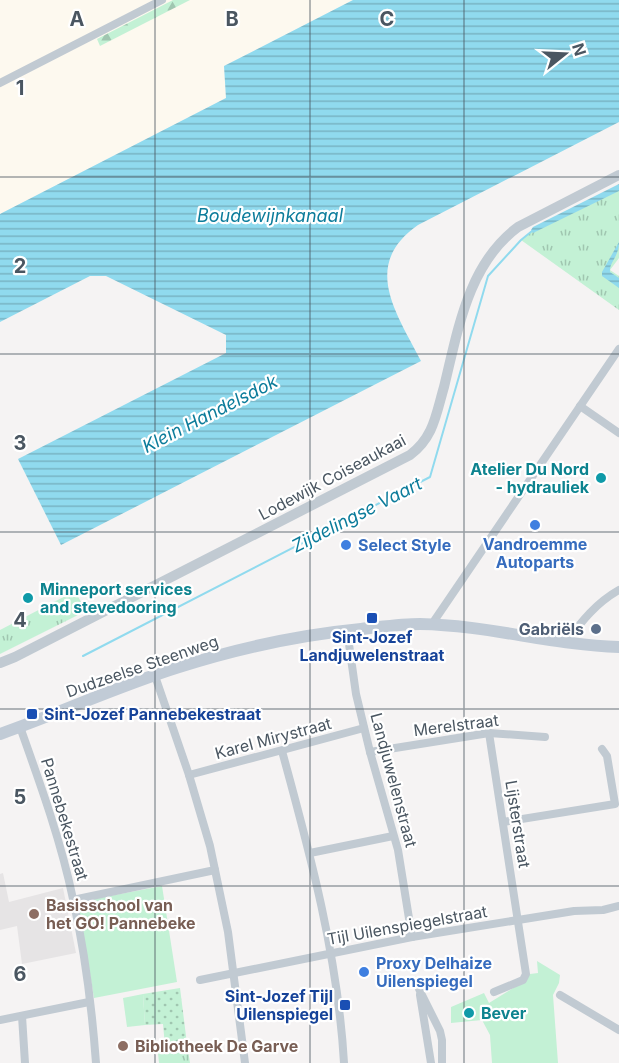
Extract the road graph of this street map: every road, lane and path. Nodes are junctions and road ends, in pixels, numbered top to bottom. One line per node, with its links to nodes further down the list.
1 (162, 0): 2 (street)
2 (0, 83)
3 (619, 175): 12 (street, Lodewijk Coiseaukaai)
4 (619, 349): 5 (street)
5 (580, 406): 6 (street); 8 (street)
6 (619, 433)
7 (619, 590): 10 (street)
8 (432, 624): 9 (main road, Dudzeelse Steenweg); 10 (main road, Dudzeelse Steenweg)
9 (347, 630): 13 (main road, Dudzeelse Steenweg); 15 (street, Landjuwelenstraat)
10 (566, 642): 11 (main road, Dudzeelse Steenweg)
11 (619, 647)
12 (0, 663)
13 (155, 676): 14 (main road, Dudzeelse Steenweg); 22 (street)
14 (20, 727): 17 (main road, Dudzeelse Steenweg); 27 (street, Pannebekestraat)
15 (364, 729): 20 (street, Karel Mirystraat); 21 (street, Landjuwelenstraat)
16 (489, 733): 18 (street, Merelstraat); 21 (street, Merelstraat); 23 (street, Lijsterstraat)
17 (0, 734)
18 (545, 737)
19 (602, 749): 23 (street)
20 (282, 751): 22 (street, Karel Mirystraat); 25 (street)
21 (370, 752): 24 (street, Landjuwelenstraat)
22 (189, 775): 26 (street)
23 (502, 822): 29 (street, Lijsterstraat)
24 (393, 836): 25 (street); 30 (street, Landjuwelenstraat)
25 (310, 854): 31 (street)
26 (216, 870): 27 (street); 32 (street)
27 (74, 900): 36 (street, Pannebekestraat)
28 (619, 906): 29 (street, Tijl Uilenspiegelstraat)
29 (518, 921): 30 (street, Tijl Uilenspiegelstraat); 34 (street, Lijsterstraat)
30 (412, 937): 31 (street, Tijl Uilenspiegelstraat)
31 (329, 954): 32 (street, Tijl Uilenspiegelstraat); 43 (street)
32 (234, 973): 33 (street, Tijl Uilenspiegelstraat); 42 (street)
33 (200, 980)
34 (494, 992)
35 (560, 995): 39 (street)
36 (89, 1002): 37 (street); 41 (street, Pannebekestraat)
37 (22, 1016): 38 (street); 40 (street)
38 (0, 1020)
39 (619, 1030)
40 (25, 1063)
41 (96, 1063)
42 (245, 1063)
43 (344, 1063)
44 (431, 1063): 45 (street)
45 (442, 1063)

